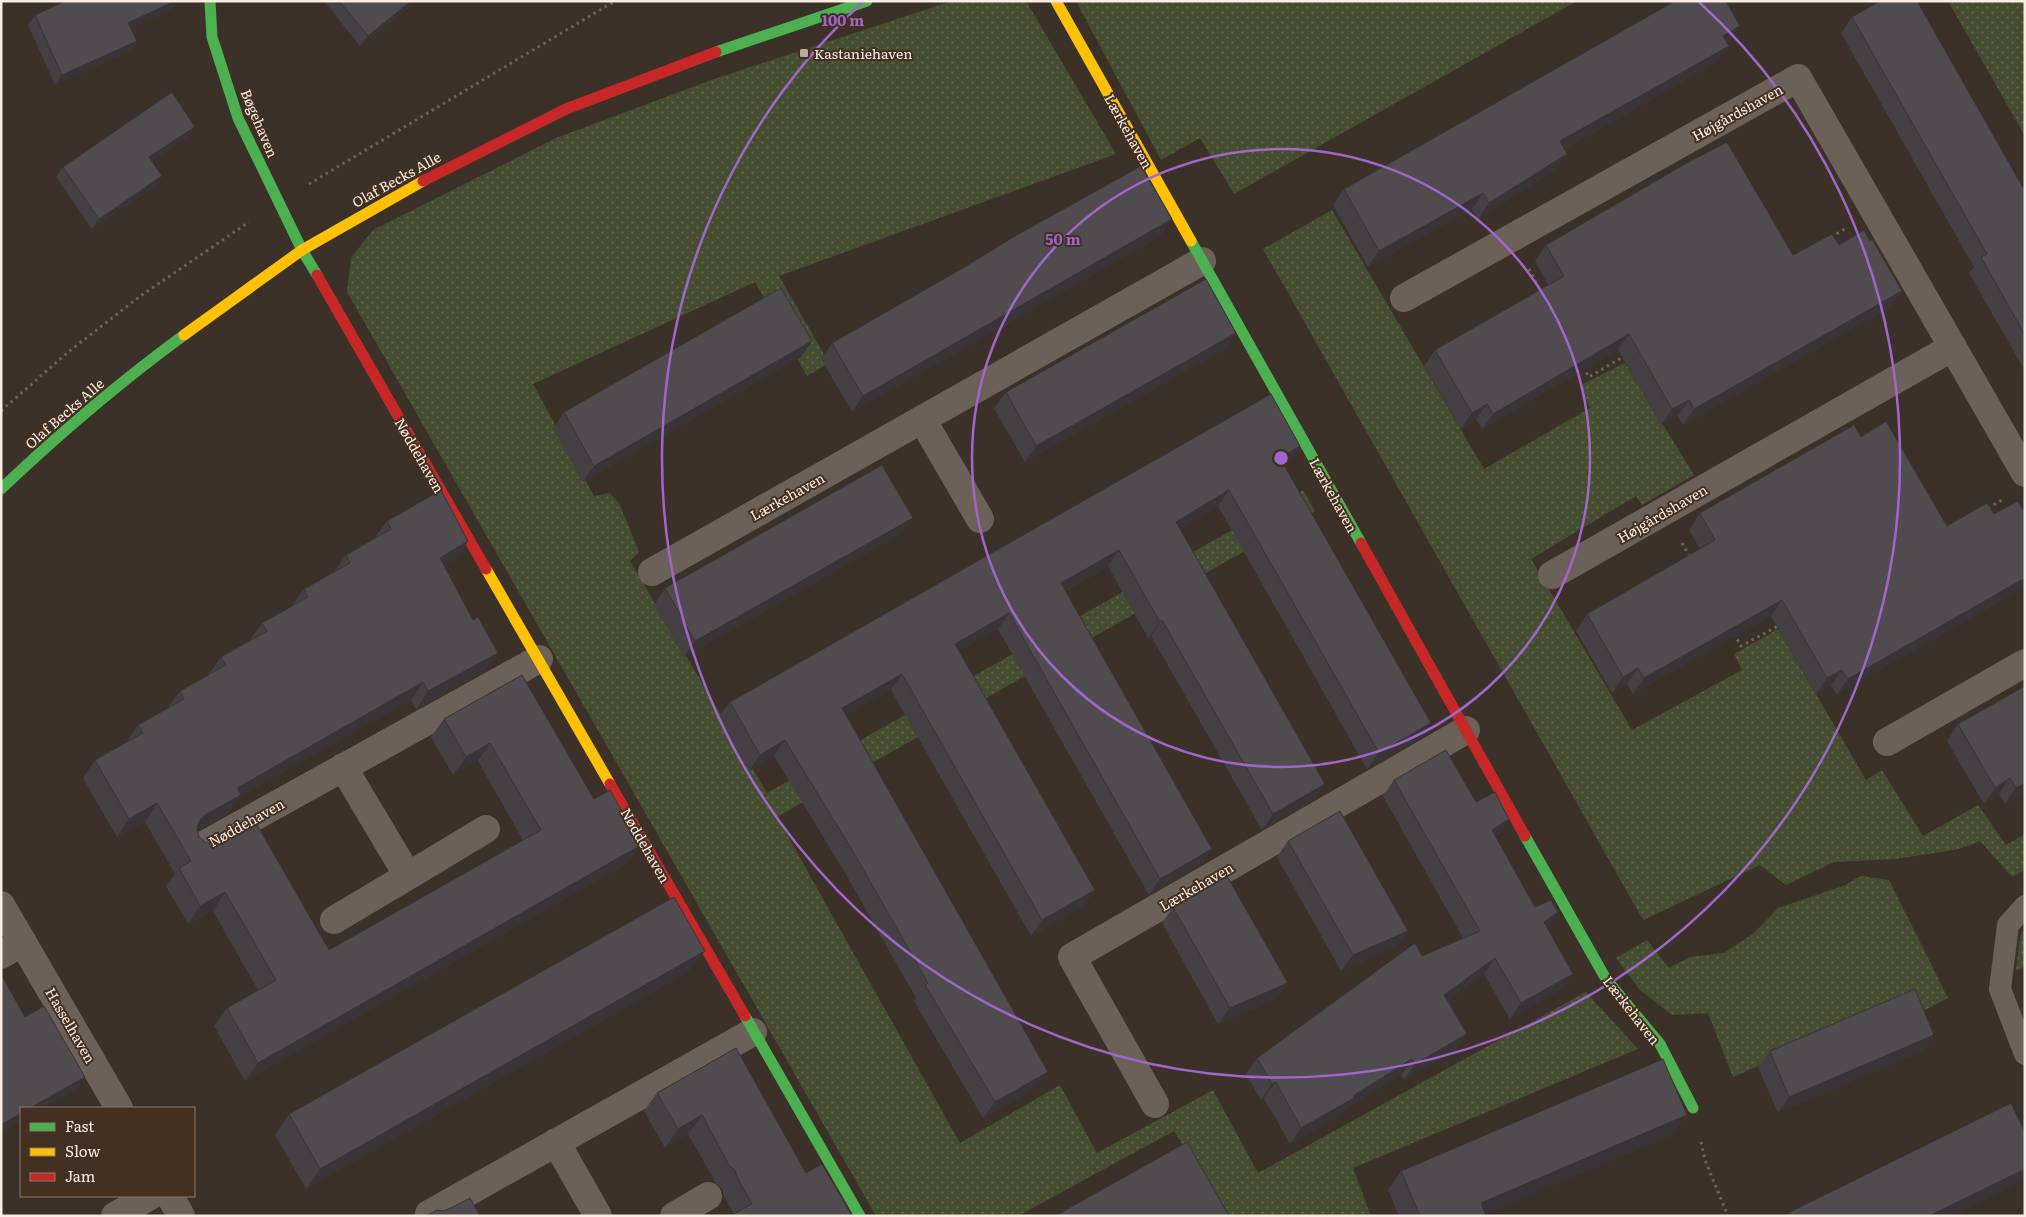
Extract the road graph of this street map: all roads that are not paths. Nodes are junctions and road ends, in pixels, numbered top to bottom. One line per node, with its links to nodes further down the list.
1 (210, 1): 4 (street, Bøgehaven)
2 (867, 1): 4 (street, Olaf Becks Alle)
3 (1056, 1): 5 (street, Lærkehaven)
4 (302, 250): 10 (street, Olaf Becks Alle); 14 (street, Nøddehaven)
5 (1202, 261): 8 (street, Lærkehaven); 16 (street, Lærkehaven)
6 (1404, 298): 7 (street, Højgårdshaven)
7 (1953, 347): 9 (street, Højgårdshaven); 13 (street, Højgårdshaven)
8 (922, 419): 11 (street); 12 (street, Lærkehaven)
9 (2025, 473)
10 (1, 489)
11 (980, 520)
12 (652, 572)
13 (1552, 575)
14 (539, 659): 18 (street, Nøddehaven); 26 (street, Nøddehaven)
15 (2025, 663): 17 (street)
16 (1466, 730): 28 (street, Lærkehaven); 30 (street, Lærkehaven)
17 (1886, 742)
18 (343, 767): 20 (street, Nøddehaven); 21 (street)
19 (486, 829): 21 (street)
20 (200, 847)
21 (408, 876): 24 (street)
22 (1, 905): 25 (street, Hasselhaven)
23 (2025, 906): 27 (lane)
24 (334, 920)
25 (12, 949): 29 (street, Hasselhaven)
26 (753, 1032): 31 (street); 40 (street, Nøddehaven)
27 (2025, 1054)
28 (1155, 1104)
29 (118, 1107)
30 (1693, 1108)
31 (556, 1142): 35 (street); 38 (street)
32 (708, 1196): 39 (street)
33 (148, 1197): 36 (street)
34 (171, 1197): 37 (street)
35 (428, 1214)
36 (115, 1216)
37 (181, 1216)
38 (598, 1216)
39 (674, 1216)
40 (860, 1216)

